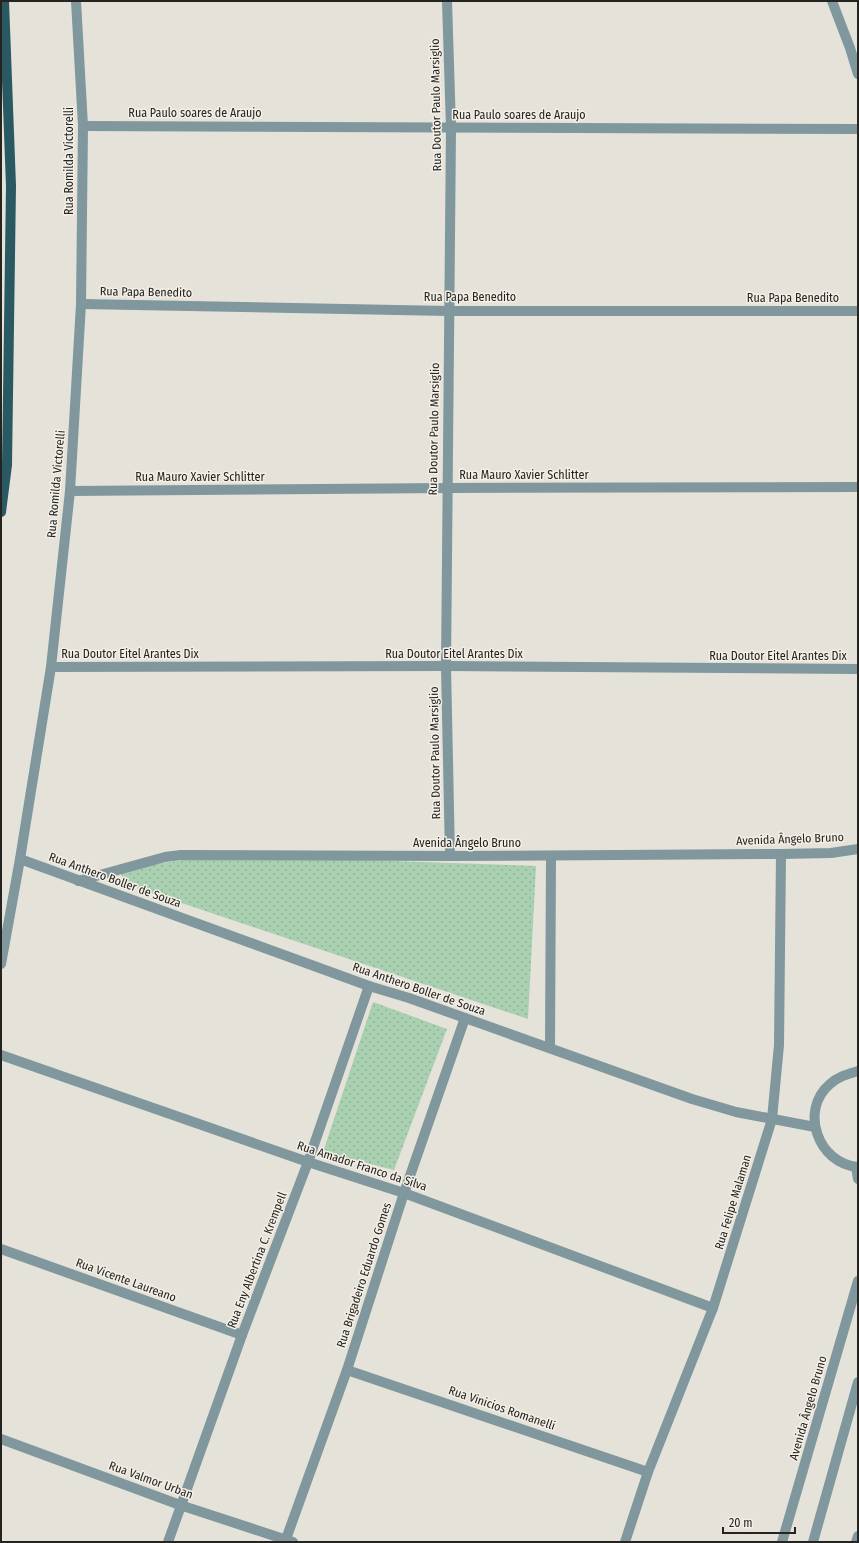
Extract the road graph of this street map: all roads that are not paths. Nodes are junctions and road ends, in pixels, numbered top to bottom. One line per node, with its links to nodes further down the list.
1 (4, 1): 15 (main road)
2 (76, 1): 6 (street, Rua Romilda Victorelli)
3 (447, 1): 7 (street, Rua Doutor Paulo Marsiglio)
4 (832, 1): 5 (street)
5 (858, 74)
6 (83, 126): 7 (street, Rua Paulo soares de Araujo); 9 (street, Rua Romilda Victorelli)
7 (451, 128): 8 (street, Rua Paulo soares de Araujo); 10 (street, Rua Doutor Paulo Marsiglio)
8 (858, 129)
9 (81, 304): 10 (street, Rua Papa Benedito); 14 (street, Rua Romilda Victorelli)
10 (449, 310): 11 (street, Rua Papa Benedito); 13 (street, Rua Doutor Paulo Marsiglio)
11 (858, 310)
12 (858, 487): 13 (street, Rua Mauro Xavier Schlitter)
13 (447, 488): 14 (street, Rua Mauro Xavier Schlitter); 16 (street, Rua Doutor Paulo Marsiglio)
14 (70, 491): 17 (street, Rua Romilda Victorelli)
15 (1, 512)
16 (446, 666): 17 (street, Rua Doutor Eitel Arantes Dix); 18 (street, Rua Doutor Eitel Arantes Dix); 21 (street, Rua Doutor Paulo Marsiglio)
17 (51, 667): 23 (street, Rua Romilda Victorelli)
18 (858, 670)
19 (858, 849): 20 (street, Avenida Ângelo Bruno)
20 (781, 854): 22 (street, Avenida Ângelo Bruno); 31 (street, Rua Felipe Malaman)
21 (450, 856): 22 (street, Avenida Ângelo Bruno); 24 (street, Avenida Ângelo Bruno)
22 (551, 856): 28 (street)
23 (20, 859): 24 (street, Rua Anthero Boller de Souza); 25 (street, Rua Romilda Victorelli)
24 (78, 880): 26 (street, Rua Anthero Boller de Souza)
25 (1, 964)
26 (369, 986): 27 (street, Rua Anthero Boller de Souza); 33 (street, Rua Eny Albertina C. Krempell)
27 (466, 1018): 28 (street, Rua Anthero Boller de Souza); 36 (street, Rua Brigadeiro Eduardo Gomes)
28 (550, 1048): 31 (street, Rua Anthero Boller de Souza)
29 (1, 1055): 33 (street, Rua Amador Franco da Silva)
30 (858, 1071): 32 (street)
31 (772, 1119): 32 (street, Rua Anthero Boller de Souza); 39 (street, Rua Felipe Malaman)
32 (815, 1127): 34 (street)
33 (308, 1162): 36 (street, Rua Amador Franco da Silva); 40 (street, Rua Eny Albertina C. Krempell)
34 (857, 1167): 35 (street)
35 (858, 1179)
36 (404, 1193): 39 (street, Rua Amador Franco da Silva); 41 (street, Rua Brigadeiro Eduardo Gomes)
37 (1, 1249): 40 (street, Rua Vicente Laureano)
38 (858, 1281): 50 (street, Avenida Ângelo Bruno)
39 (713, 1308): 44 (street, Rua Felipe Malaman)
40 (242, 1335): 45 (street, Rua Eny Albertina C. Krempell)
41 (347, 1370): 44 (street, Rua Vinicios Romanelli); 47 (street, Rua Brigadeiro Eduardo Gomes)
42 (858, 1382): 51 (street)
43 (1, 1439): 45 (street, Rua Valmor Urban)
44 (648, 1472): 49 (street, Rua Felipe Malaman)
45 (180, 1505): 47 (street, Rua Valmor Urban); 48 (street, Rua Eny Albertina C. Krempell)
46 (858, 1536): 52 (street)
47 (290, 1541)
48 (168, 1542)
49 (625, 1542)
50 (782, 1542)
51 (813, 1542)
52 (856, 1542)

